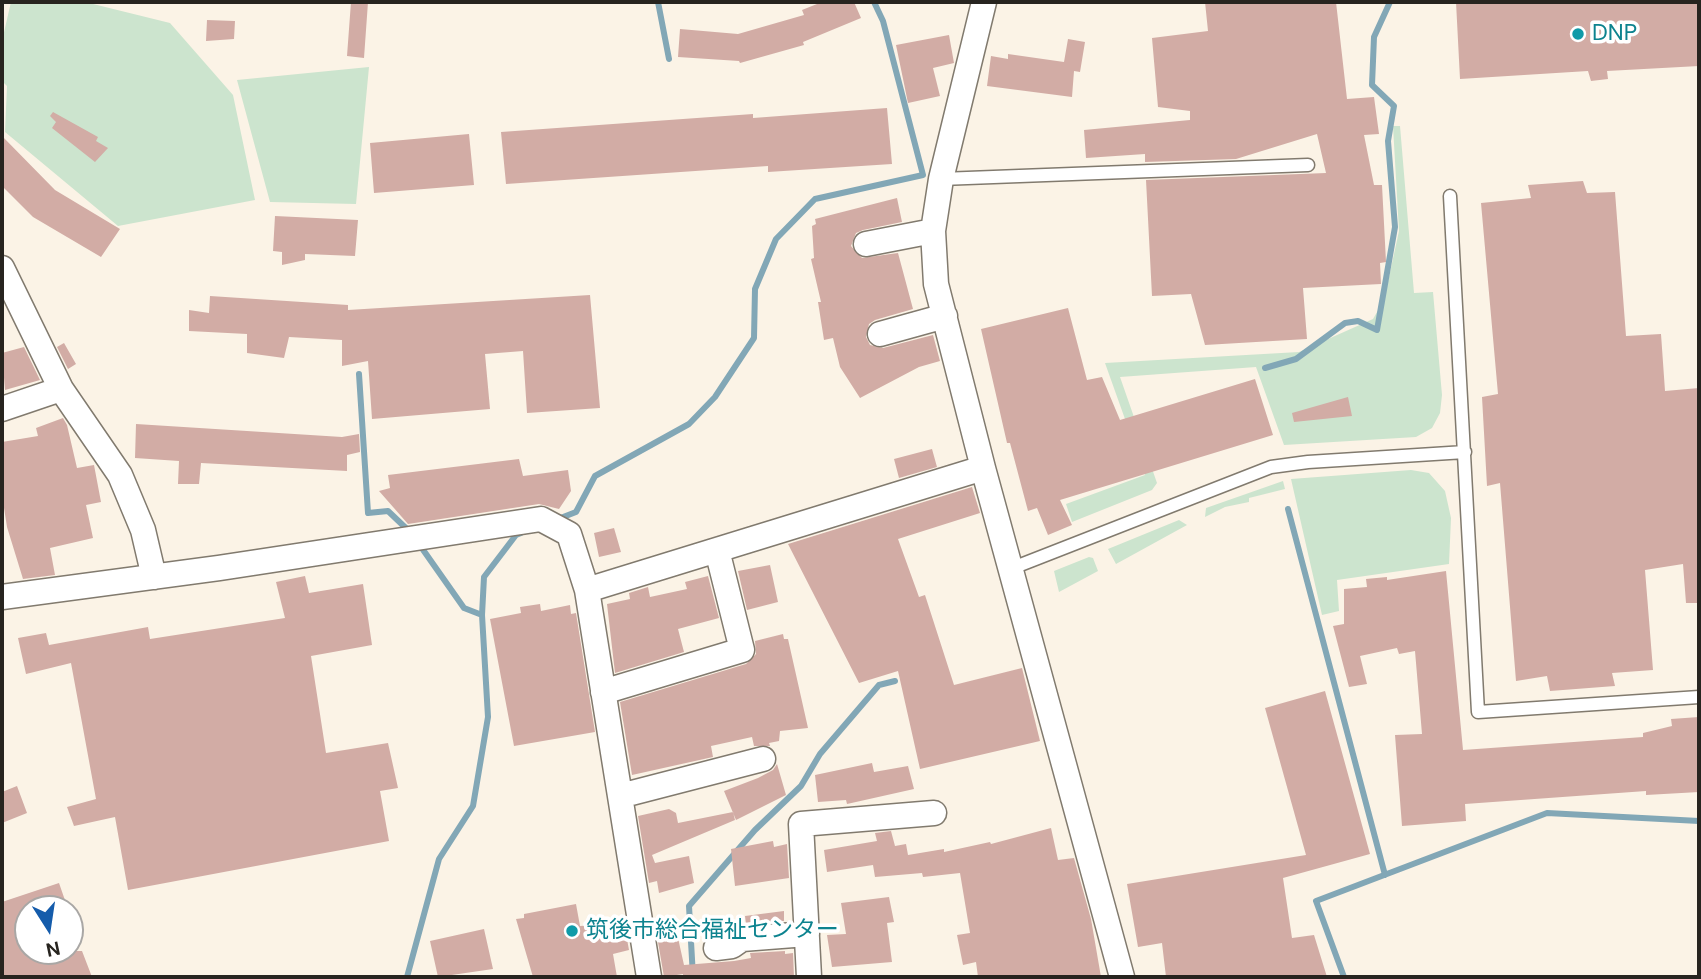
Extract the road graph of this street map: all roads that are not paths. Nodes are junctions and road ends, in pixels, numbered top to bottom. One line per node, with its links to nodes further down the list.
1 (984, 2): 3 (street)
2 (1308, 165): 3 (lane)
3 (941, 179): 5 (street)
4 (1450, 196): 12 (lane)
5 (933, 231): 6 (street); 8 (street)
6 (866, 244)
7 (2, 268): 10 (street)
8 (945, 316): 9 (street); 13 (street)
9 (880, 334)
10 (61, 389): 11 (street); 16 (street)
11 (2, 409)
12 (1465, 452): 15 (lane); 20 (lane)
13 (983, 468): 14 (street); 15 (street)
14 (717, 550): 17 (street); 19 (street)
15 (1010, 569): 28 (street)
16 (154, 577): 17 (street); 18 (street)
17 (587, 590): 19 (street)
18 (3, 591)
19 (603, 692): 22 (street)
20 (1699, 697)
21 (763, 759): 22 (street)
22 (620, 796): 26 (street)
23 (934, 813): 24 (street)
24 (807, 934): 25 (street); 27 (street)
25 (716, 948)
26 (649, 977)
27 (809, 977)
28 (1122, 977)

